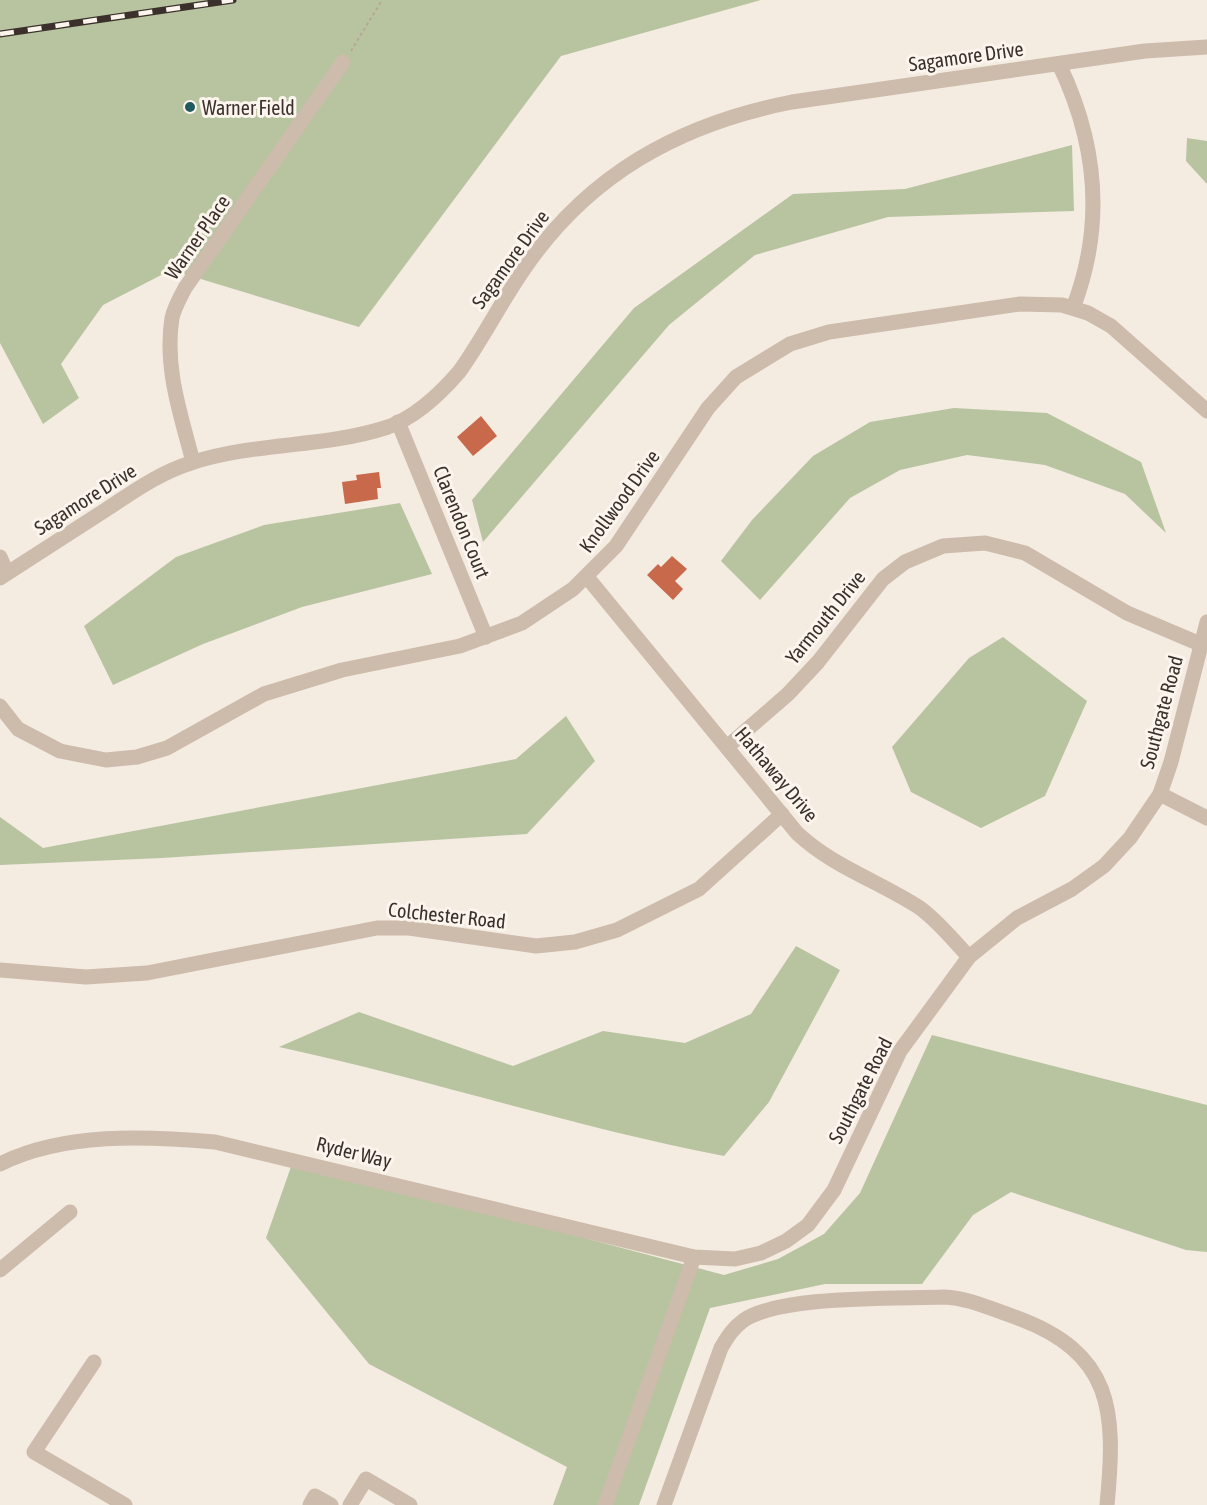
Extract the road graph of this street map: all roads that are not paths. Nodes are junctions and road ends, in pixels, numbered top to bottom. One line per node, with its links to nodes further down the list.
1 (1207, 47): 3 (street, Sagamore Drive)
2 (344, 62): 7 (street, Warner Place)
3 (1059, 64): 4 (street); 6 (street, Sagamore Drive)
4 (1072, 308): 5 (street, Knollwood Drive); 10 (street, Knollwood Drive)
5 (1207, 411)
6 (398, 422): 7 (street, Sagamore Drive); 12 (street, Clarendon Court)
7 (193, 462): 9 (street, Sagamore Drive)
8 (0, 557): 9 (street)
9 (3, 575)
10 (587, 577): 12 (street, Knollwood Drive); 15 (street, Hathaway Drive)
11 (1207, 622): 13 (street, Southgate Road)
12 (486, 638): 14 (street, Knollwood Drive)
13 (1200, 644): 15 (street, Yarmouth Drive); 16 (street, Southgate Road)
14 (0, 706)
15 (727, 747): 17 (street, Hathaway Drive)
16 (1160, 794): 18 (street); 19 (street, Southgate Road)
17 (782, 814): 19 (street, Hathaway Drive); 20 (street, Colchester Road)
18 (1207, 818)
19 (969, 957): 23 (street, Southgate Road)
20 (0, 970)
21 (0, 1164): 23 (street, Ryder Way)
22 (70, 1212): 24 (street)
23 (694, 1257): 31 (street)
24 (0, 1270)
25 (94, 1362): 26 (street)
26 (124, 1505)
27 (310, 1505): 28 (street)
28 (331, 1505)
29 (350, 1505): 30 (street)
30 (410, 1505)
31 (606, 1505)
32 (664, 1505): 33 (street)
33 (1107, 1505)

